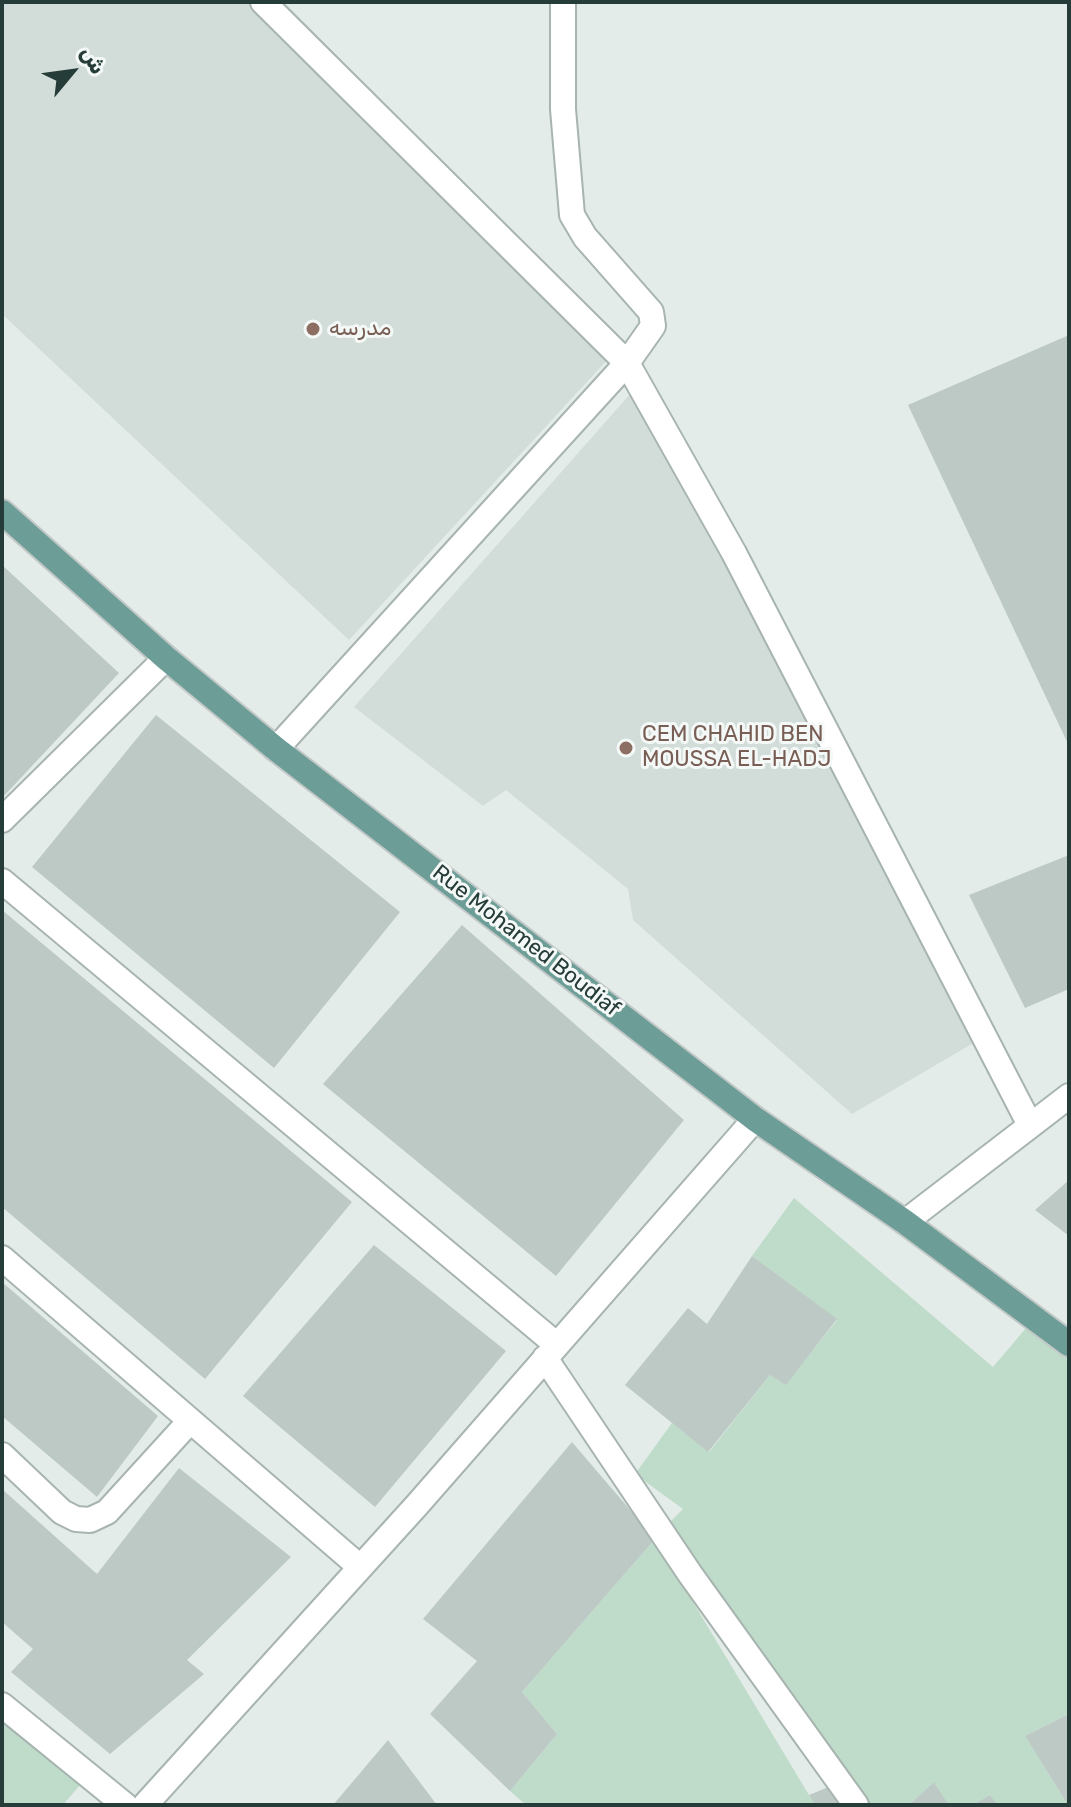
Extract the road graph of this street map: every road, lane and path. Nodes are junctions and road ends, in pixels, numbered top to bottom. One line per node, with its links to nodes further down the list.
1 (263, 2): 3 (street)
2 (563, 2): 3 (street)
3 (627, 363): 6 (street); 11 (street)
4 (2, 512): 5 (main road, Rue Mohamed Boudiaf)
5 (166, 658): 6 (main road, Rue Mohamed Boudiaf); 7 (street)
6 (276, 749): 10 (main road, Rue Mohamed Boudiaf)
7 (2, 820)
8 (2, 881): 15 (street)
9 (1069, 1096): 11 (street)
10 (755, 1119): 12 (main road, Rue Mohamed Boudiaf); 15 (street)
11 (1030, 1125): 12 (street)
12 (905, 1222): 14 (main road, Rue Mohamed Boudiaf)
13 (2, 1258): 16 (street)
14 (1069, 1344)
15 (551, 1351): 18 (street); 22 (street)
16 (190, 1421): 17 (street); 18 (street)
17 (2, 1455)
18 (360, 1567): 21 (street)
19 (2, 1705): 20 (street)
20 (125, 1805)
21 (145, 1805)
22 (856, 1805)

